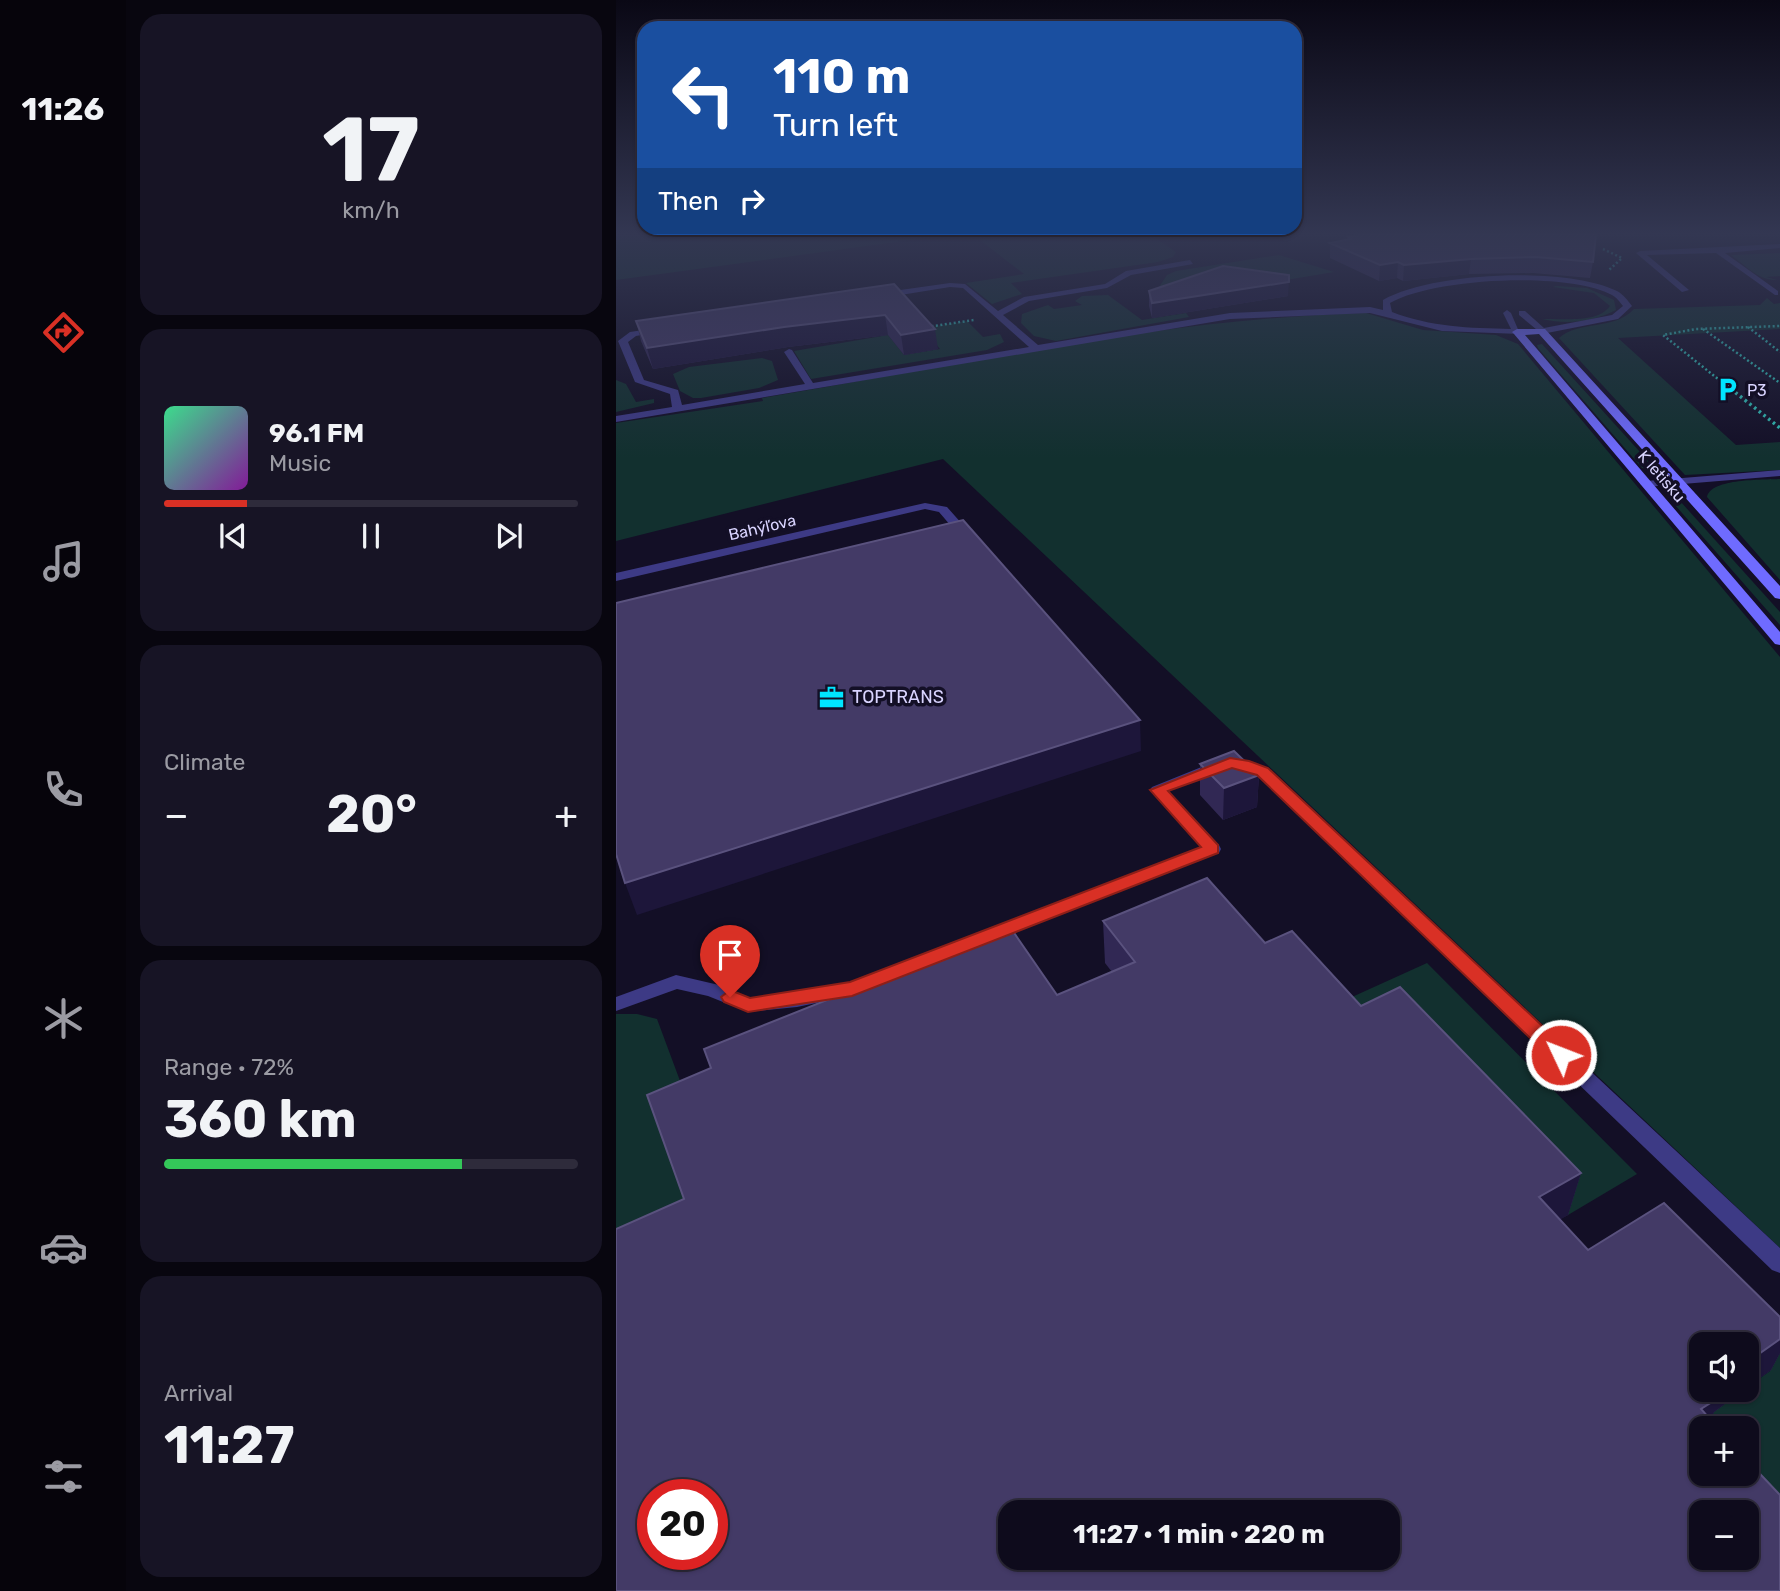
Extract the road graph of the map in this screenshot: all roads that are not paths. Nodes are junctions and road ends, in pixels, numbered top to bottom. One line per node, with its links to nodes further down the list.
1 (992, 309): 7 (lane)
2 (1009, 309): 7 (lane)
3 (1624, 309): 9 (lane)
4 (1388, 311): 10 (lane); 11 (lane)
5 (1507, 313): 10 (lane)
6 (1522, 313): 9 (lane)
7 (999, 315): 11 (lane)
8 (666, 328): 14 (lane)
9 (1542, 331): 10 (street); 17 (street, K letisku)
10 (1517, 332): 18 (street, K letisku)
11 (1037, 349): 13 (lane)
12 (789, 352): 13 (lane)
13 (811, 387): 14 (lane)
14 (677, 408): 15 (lane)
15 (616, 419)
16 (1780, 473): 17 (lane)
17 (1679, 482): 18 (lane); 21 (street, K letisku)
18 (1646, 484): 22 (street, K letisku)
19 (978, 550): 20 (lane, Bahýľova)
20 (616, 577)
21 (1780, 595)
22 (1780, 641)
23 (981, 939): 26 (lane)
24 (955, 949): 25 (lane)
25 (616, 1004)
26 (1780, 1263)

